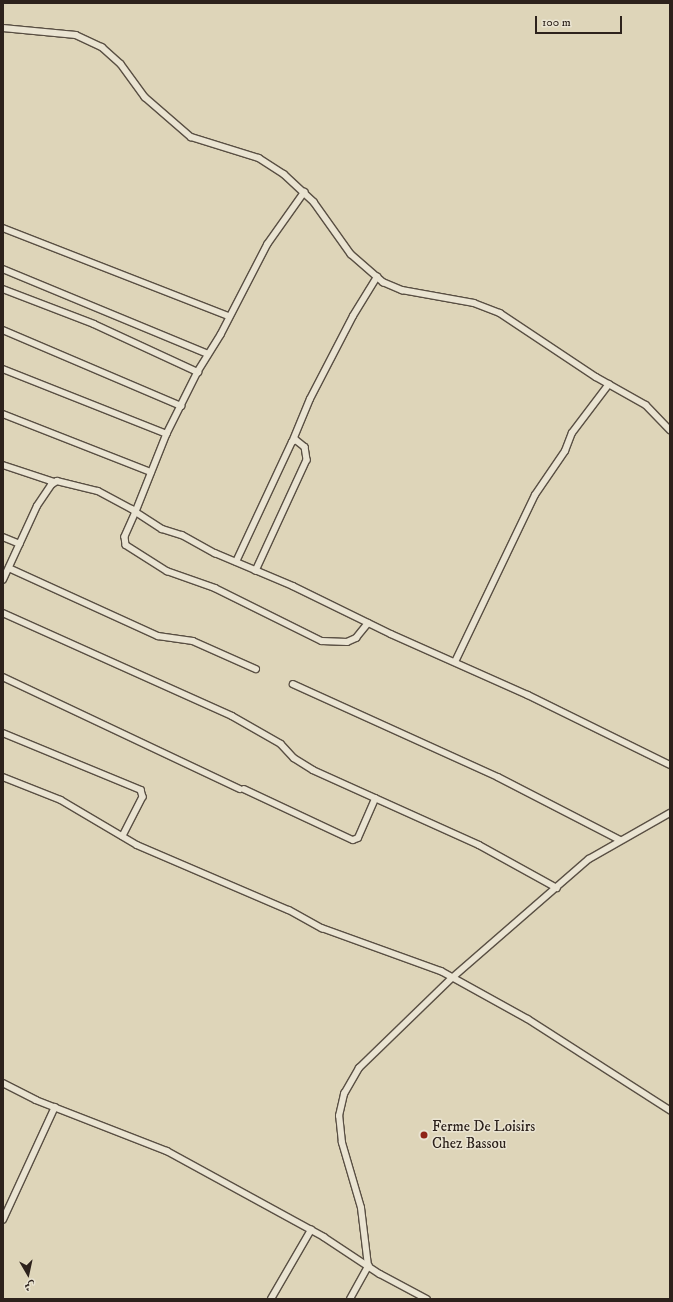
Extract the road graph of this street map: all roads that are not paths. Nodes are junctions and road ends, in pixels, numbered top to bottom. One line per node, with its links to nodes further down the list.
1 (3, 28): 2 (street)
2 (305, 192): 5 (street); 7 (street)
3 (3, 228): 7 (street)
4 (3, 269): 9 (street)
5 (377, 277): 12 (street); 17 (street)
6 (3, 289): 11 (street)
7 (229, 316): 9 (street)
8 (3, 330): 13 (street)
9 (208, 354): 11 (street)
10 (3, 369): 16 (street)
11 (198, 372): 13 (street)
12 (608, 384): 15 (street); 30 (street)
13 (182, 406): 16 (street)
14 (3, 414): 19 (street)
15 (670, 430)
16 (167, 434): 19 (street)
17 (293, 440): 24 (street); 26 (street)
18 (3, 465): 20 (street)
19 (151, 472): 21 (street)
20 (54, 482): 21 (street); 23 (street)
21 (136, 512): 24 (street); 29 (street)
22 (3, 537): 23 (street)
23 (20, 544): 25 (street)
24 (236, 562): 26 (street)
25 (6, 570): 27 (street); 31 (street)
26 (256, 571): 29 (street)
27 (3, 580)
28 (3, 613): 37 (street)
29 (368, 623): 30 (street)
30 (455, 662): 35 (street)
31 (256, 669)
32 (3, 677): 37 (street)
33 (293, 684): 40 (street)
34 (3, 733): 39 (street)
35 (670, 765)
36 (3, 777): 39 (street)
37 (375, 799): 41 (street)
38 (670, 813): 40 (street)
39 (123, 836): 42 (street)
40 (620, 840): 41 (street)
41 (557, 888): 42 (street)
42 (452, 978): 45 (street); 48 (street)
43 (3, 1084): 44 (street)
44 (55, 1107): 46 (street); 47 (street)
45 (670, 1110)
46 (3, 1220)
47 (311, 1230): 48 (street); 49 (street)
48 (368, 1266): 50 (street); 51 (street)
49 (271, 1299)
50 (350, 1299)
51 (427, 1299)

